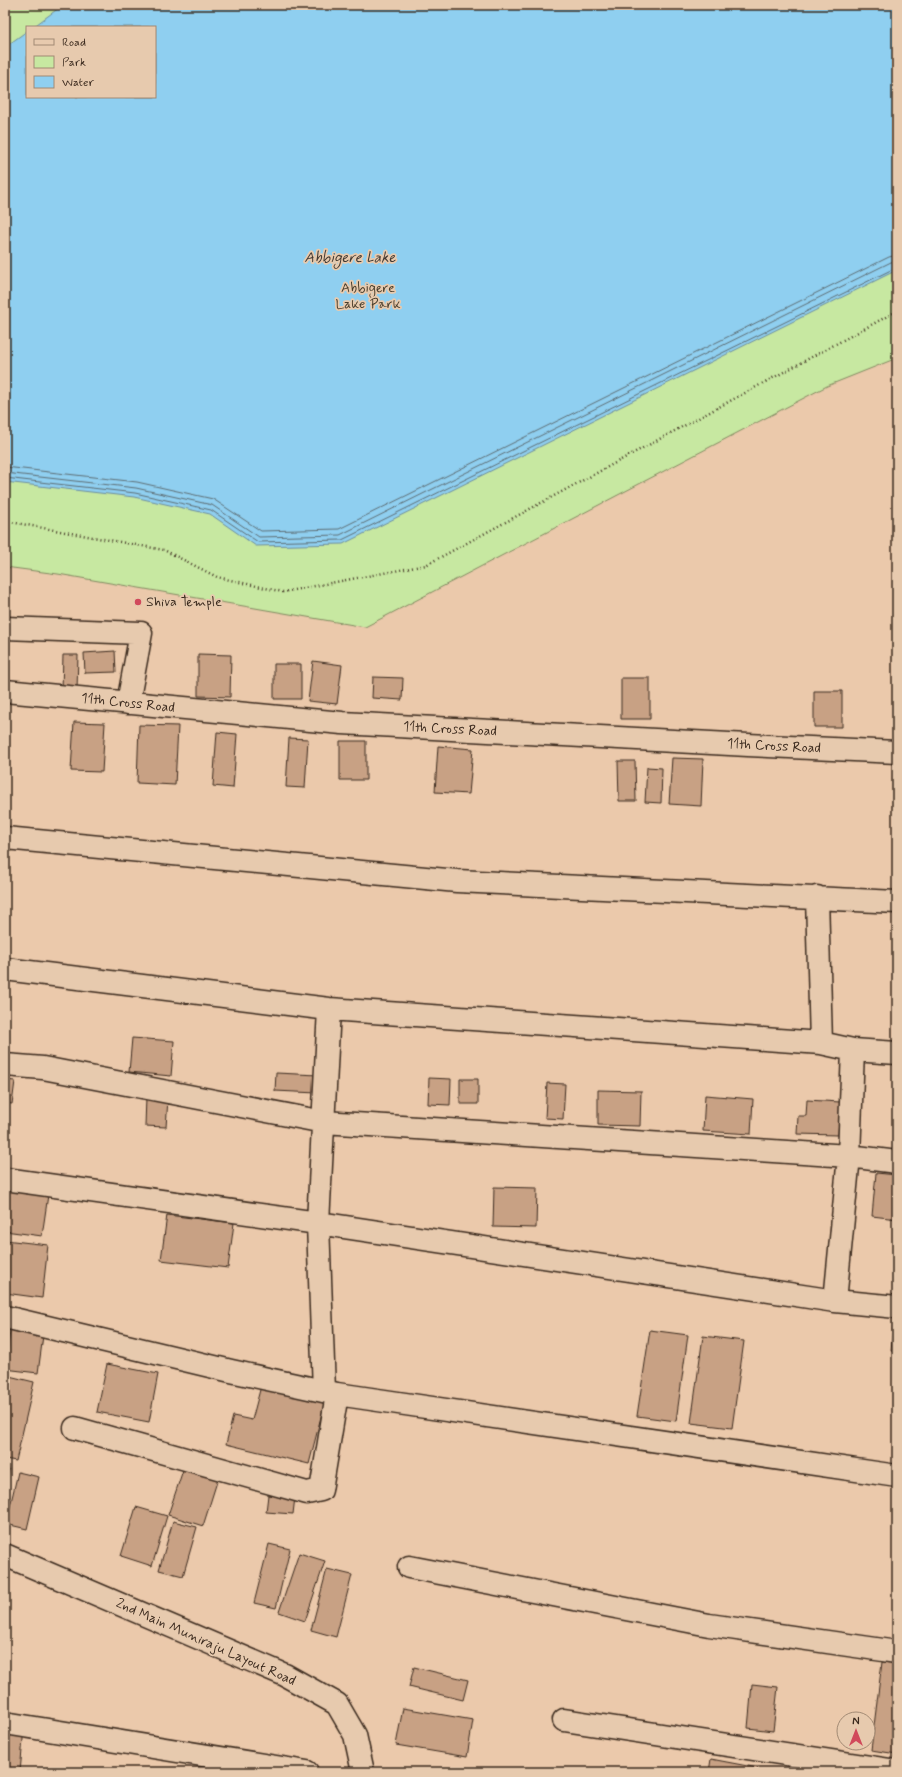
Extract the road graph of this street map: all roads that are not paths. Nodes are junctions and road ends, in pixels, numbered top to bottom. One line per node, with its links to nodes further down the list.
1 (5, 628): 3 (street)
2 (5, 691): 3 (street, 11th Cross Road)
3 (128, 703): 4 (street, 11th Cross Road)
4 (897, 752)
5 (5, 838): 6 (street)
6 (817, 898): 7 (street); 10 (street)
7 (897, 902)
8 (5, 969): 9 (street)
9 (329, 1009): 10 (street); 14 (street)
10 (821, 1043): 11 (street)
11 (853, 1050): 12 (street); 15 (street)
12 (897, 1053)
13 (5, 1065): 14 (street)
14 (324, 1122): 15 (street); 18 (street)
15 (848, 1156): 16 (street); 19 (street)
16 (897, 1162)
17 (5, 1179): 18 (street)
18 (318, 1223): 19 (street); 22 (street)
19 (835, 1301): 20 (street)
20 (897, 1307)
21 (5, 1317): 22 (street)
22 (330, 1392): 23 (street); 24 (street)
23 (75, 1428)
24 (897, 1476)
25 (5, 1555): 32 (street, 2nd Main Muniraju Layout Road)
26 (409, 1566): 27 (street)
27 (897, 1652)
28 (564, 1720): 30 (street)
29 (5, 1723): 31 (street)
30 (897, 1771)
31 (307, 1772)
32 (363, 1772)

